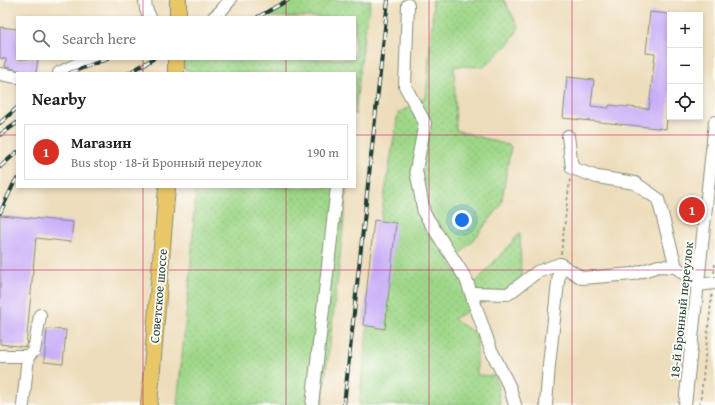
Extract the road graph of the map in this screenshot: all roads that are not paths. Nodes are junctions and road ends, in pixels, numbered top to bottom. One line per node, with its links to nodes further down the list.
1 (145, 0): 5 (street)
2 (178, 0): 6 (main road)
3 (230, 0): 7 (street)
4 (408, 5): 22 (street)
5 (150, 16)
6 (178, 16)
7 (215, 16)
8 (86, 60): 10 (street)
9 (176, 60): 11 (main road)
10 (61, 72)
11 (176, 72)
12 (0, 74): 13 (street)
13 (16, 77)
14 (715, 122): 21 (street, 18-й Бронный переулок)
15 (568, 136): 19 (street)
16 (167, 188): 27 (main road, Советское шоссе)
17 (337, 188): 28 (street)
18 (560, 264): 19 (street); 22 (street); 30 (street)
19 (676, 267): 21 (street)
20 (714, 284): 21 (street)
21 (698, 285): 31 (street, 18-й Бронный переулок)
22 (472, 293): 29 (street)
23 (40, 315): 25 (street)
24 (0, 356): 25 (street)
25 (28, 356): 26 (street)
26 (23, 405)
27 (149, 405)
28 (312, 405)
29 (515, 405)
30 (546, 405)
31 (685, 405)

